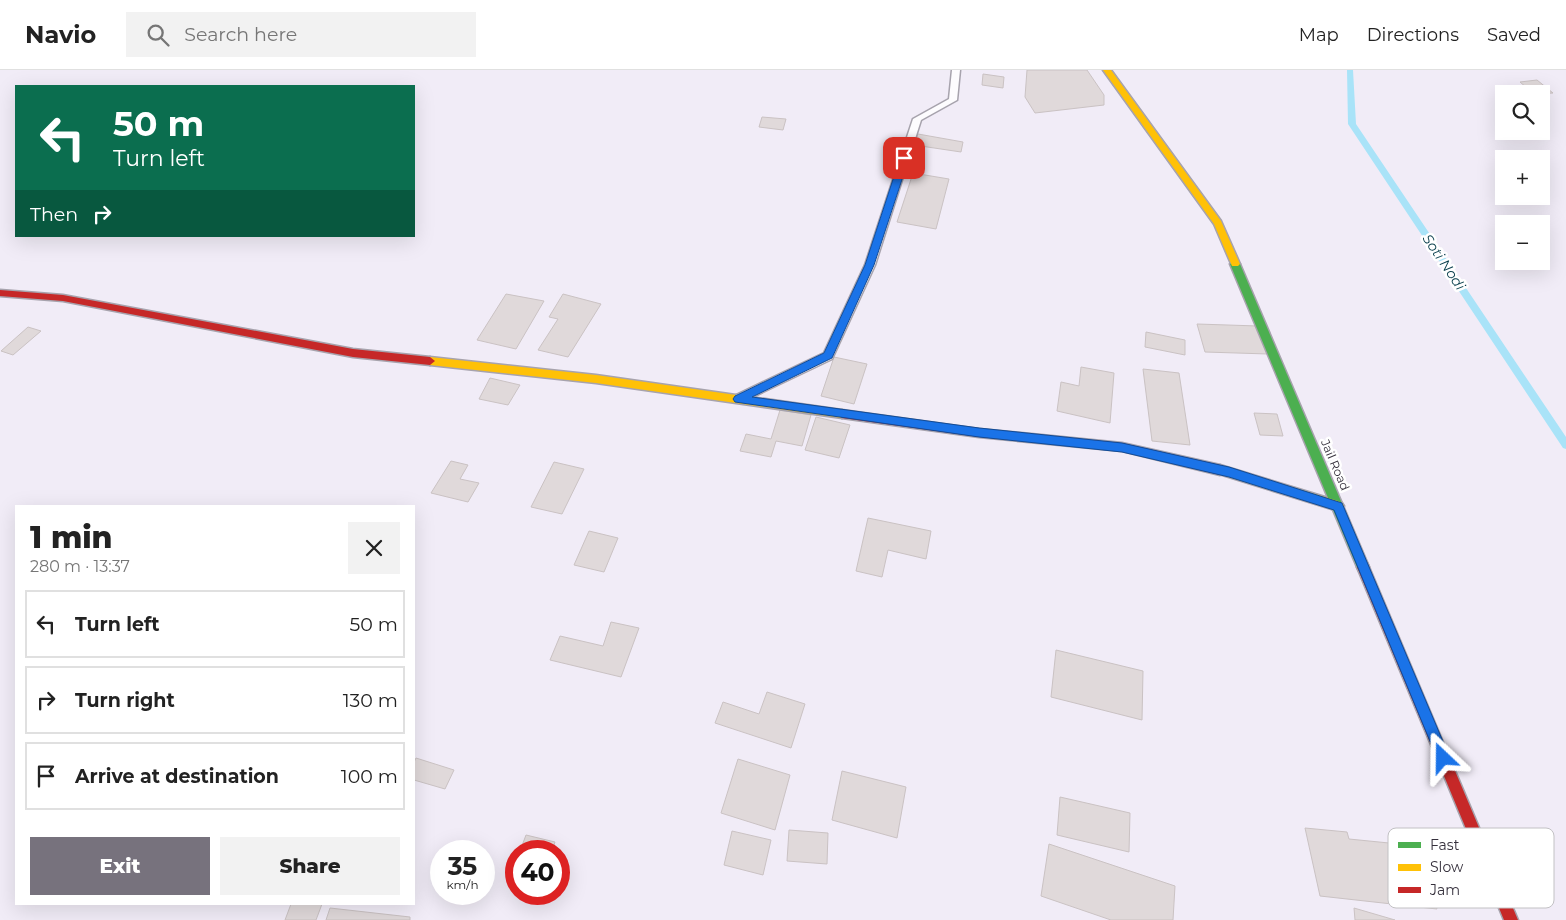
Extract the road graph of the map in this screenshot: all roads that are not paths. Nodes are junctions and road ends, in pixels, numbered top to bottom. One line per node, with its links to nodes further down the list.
1 (956, 70): 4 (lane)
2 (1107, 70): 5 (street, Jail Road)
3 (0, 293): 4 (street)
4 (738, 399): 5 (street)
5 (1338, 506): 6 (street, Jail Road)
6 (1473, 828)
7 (1506, 908): 8 (street, Jail Road)
8 (1511, 920)

